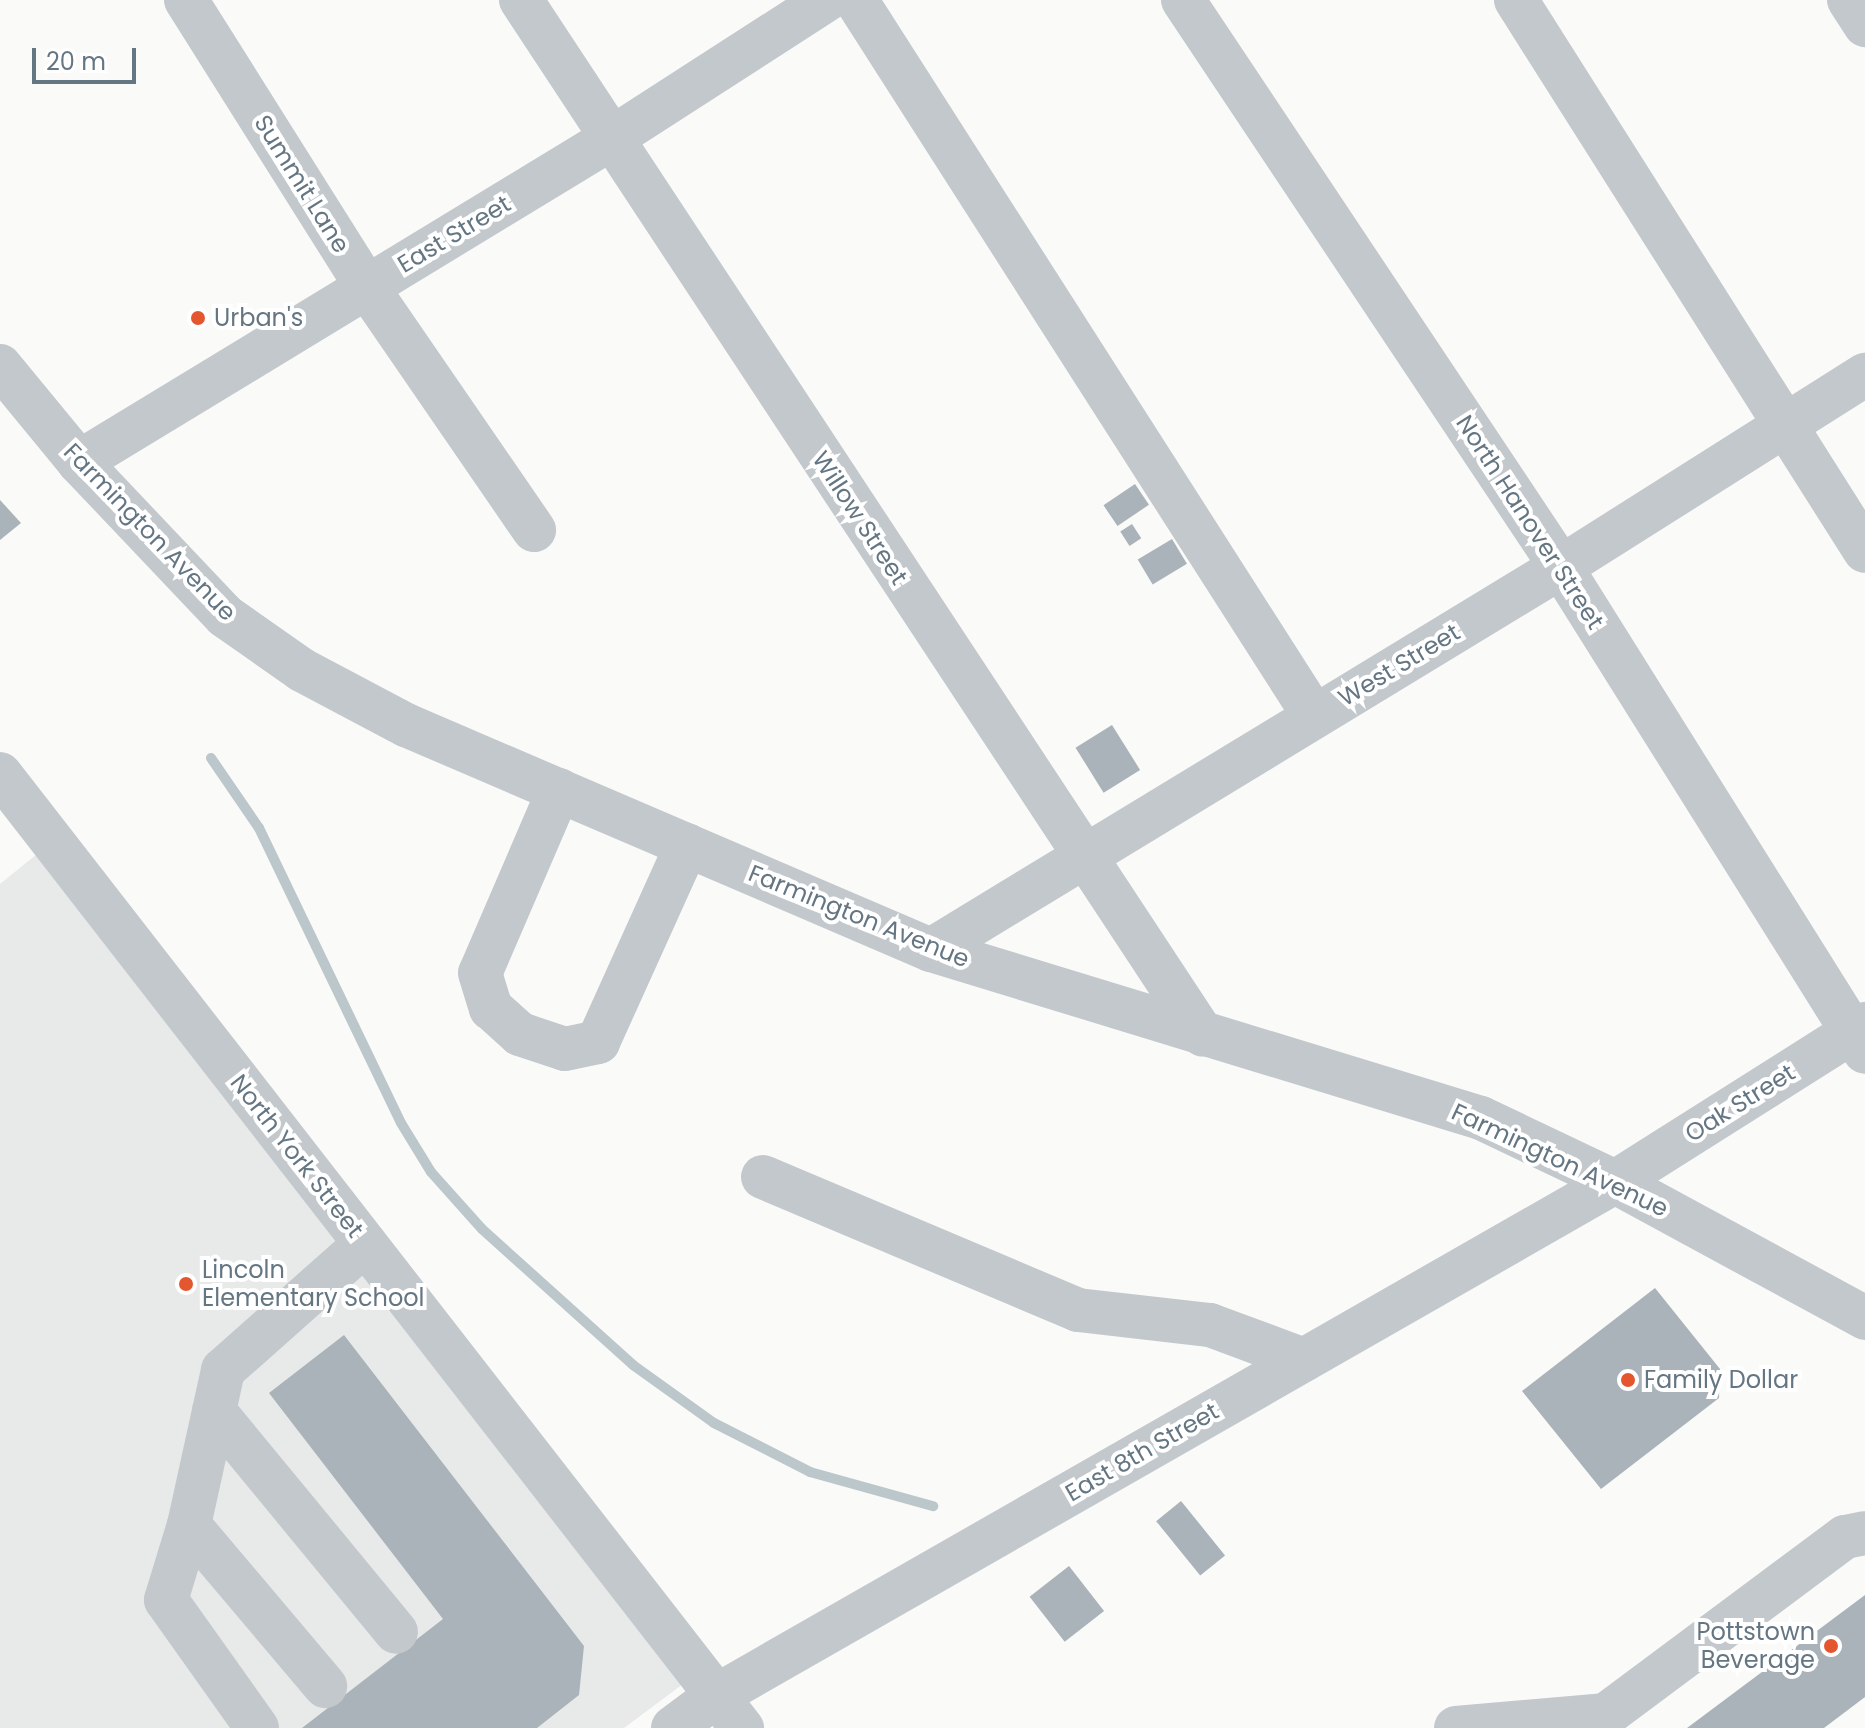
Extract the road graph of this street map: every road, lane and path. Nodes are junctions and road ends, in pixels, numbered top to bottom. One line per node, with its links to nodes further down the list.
1 (186, 0): 10 (street, Summit Lane)
2 (521, 0): 9 (street, Willow Street)
3 (826, 0): 9 (street, East Street)
4 (856, 0): 18 (street)
5 (1183, 0): 17 (street, North Hanover Street)
6 (1516, 0): 13 (street)
7 (1849, 0): 8 (street)
8 (1865, 25)
9 (612, 138): 10 (street, East Street); 22 (street, Willow Street)
10 (367, 287): 14 (street, East Street); 15 (street, Summit Lane)
11 (0, 366): 14 (street, Farmington Avenue)
12 (1865, 375): 13 (street, West Street)
13 (1784, 426): 16 (street); 17 (street, West Street)
14 (79, 462): 20 (street, Farmington Avenue)
15 (534, 530)
16 (1865, 551)
17 (1561, 567): 18 (street, West Street); 25 (street, North Hanover Street)
18 (1314, 716): 22 (street, West Street)
19 (0, 774): 28 (street, North York Street)
20 (559, 790): 21 (street, Farmington Avenue); 21 (street)
21 (687, 845): 23 (street, Farmington Avenue)
22 (1081, 856): 23 (street, West Street); 24 (street, Willow Street)
23 (931, 950): 24 (street, Farmington Avenue)
24 (1203, 1035): 27 (street, Farmington Avenue)
25 (1861, 1036): 27 (street, Oak Street)
26 (763, 1177): 30 (street)
27 (1615, 1182): 29 (street, Farmington Avenue); 30 (street, East 8th Street)
28 (365, 1244): 31 (street); 36 (street, North York Street)
29 (1865, 1318)
30 (1304, 1360): 36 (street, East 8th Street)
31 (214, 1411): 32 (street); 34 (street)
32 (189, 1525): 35 (street); 37 (street)
33 (1865, 1533): 39 (street)
34 (396, 1632)
35 (325, 1686)
36 (729, 1712): 38 (street, East 8th Street)
37 (257, 1728)
38 (673, 1728)
39 (1456, 1728)

